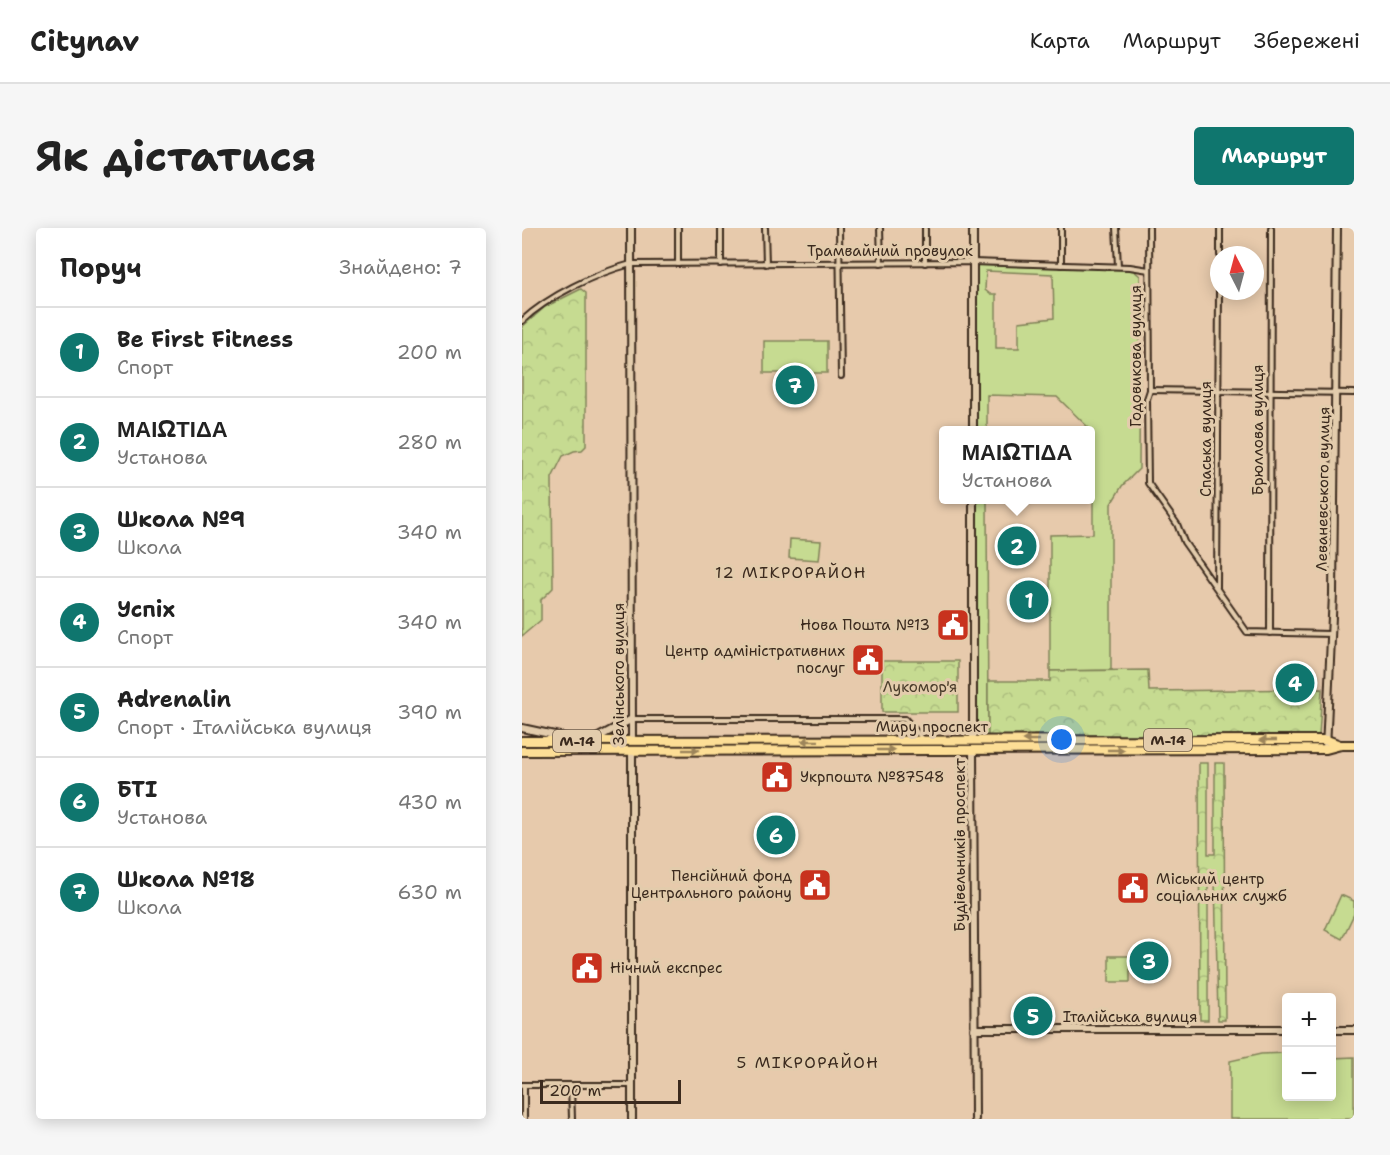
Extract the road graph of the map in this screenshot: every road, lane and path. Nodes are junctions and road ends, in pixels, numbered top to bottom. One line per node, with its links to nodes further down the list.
1 (631, 228): 20 (street, Зелінського вулиця)
2 (678, 228): 21 (street)
3 (721, 228): 22 (street)
4 (765, 228): 23 (street)
5 (839, 228): 17 (street)
6 (880, 228): 18 (street)
7 (925, 228): 19 (street)
8 (973, 228): 16 (street)
9 (1061, 228): 24 (street)
10 (1116, 228): 25 (street)
11 (1149, 228): 26 (street, Годовикова вулиця)
12 (1220, 228): 15 (street)
13 (1271, 228): 32 (street, Брюллова вулиця)
14 (1337, 228): 33 (street, Леваневського вулиця)
15 (1220, 246)
16 (973, 262): 19 (street, Трамвайний провулок); 24 (street, Трамвайний провулок); 35 (street)
17 (839, 263): 18 (street, Трамвайний провулок); 23 (street, Трамвайний провулок); 29 (street)
18 (881, 263): 19 (street, Трамвайний провулок)
19 (925, 263)
20 (631, 264): 21 (street, Трамвайний провулок); 28 (street, Трамвайний провулок); 40 (street, Зелінського вулиця)
21 (678, 264): 22 (street, Трамвайний провулок)
22 (721, 264): 23 (street, Трамвайний провулок)
23 (766, 264)
24 (1061, 265): 25 (street, Трамвайний провулок)
25 (1118, 267): 26 (street, Трамвайний провулок)
26 (1149, 270): 30 (street, Годовикова вулиця)
27 (1219, 300): 31 (street, Спаська вулиця)
28 (522, 321)
29 (841, 376)
30 (1150, 390): 31 (street); 37 (street, Годовикова вулиця)
31 (1218, 391): 32 (street); 37 (street, Спаська вулиця)
32 (1270, 392): 33 (street); 38 (street, Брюллова вулиця)
33 (1336, 393): 34 (street); 39 (street, Леваневського вулиця)
34 (1354, 393)
35 (973, 426)
36 (973, 504): 48 (street, Будівельників проспект)
37 (1217, 587): 38 (street)
38 (1270, 633): 39 (street)
39 (1331, 634): 42 (street, Леваневського вулиця)
40 (632, 719): 45 (street); 46 (street, Зелінського вулиця); 47 (street)
41 (522, 728): 44 (street)
42 (1327, 740): 48 (highway, Миру проспект / М-14, one-way to 48); 49 (highway, Миру проспект / М-14); 51 (street, Леваневського вулиця)
43 (522, 741): 44 (highway, Миру проспект / М-14)
44 (582, 741): 45 (highway, Миру проспект / М-14)
45 (592, 741): 46 (highway, Миру проспект / М-14)
46 (632, 741): 47 (highway, Миру проспект / М-14, one-way to 46); 52 (highway, Зелінського вулиця)
47 (924, 741): 48 (highway, Миру проспект / М-14)
48 (973, 741): 53 (highway, Будівельників проспект)
49 (1341, 745): 50 (highway, Миру проспект / М-14); 51 (highway, Миру проспект / М-14)
50 (1354, 745)
51 (1326, 749): 53 (highway, Миру проспект / М-14, one-way to 51)
52 (632, 750): 53 (highway, Миру проспект / М-14, one-way to 53); 54 (highway, Миру проспект / М-14); 61 (street, Зелінського вулиця)
53 (973, 750): 55 (street, Будівельників проспект)
54 (522, 751)
55 (974, 1029): 56 (street, Італійська вулиця); 65 (street, Будівельників проспект)
56 (1282, 1029)
57 (1336, 1030): 58 (street)
58 (1354, 1030)
59 (523, 1085): 60 (street); 62 (street)
60 (571, 1085): 61 (street); 63 (street)
61 (632, 1085): 64 (street, Зелінського вулиця)
62 (524, 1119)
63 (572, 1119)
64 (632, 1119)
65 (975, 1119)

